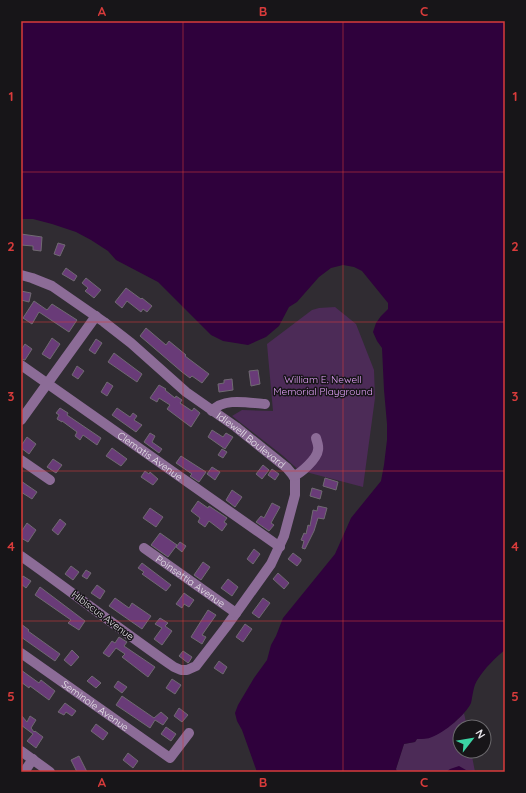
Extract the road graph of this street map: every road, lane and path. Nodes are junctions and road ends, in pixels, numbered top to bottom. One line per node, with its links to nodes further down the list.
1 (21, 275): 2 (street, Idlewell Boulevard)
2 (96, 316): 4 (street); 6 (street, Idlewell Boulevard)
3 (21, 365): 4 (street, Clematis Avenue)
4 (48, 383): 7 (street); 13 (street, Clematis Avenue)
5 (265, 404): 6 (street)
6 (212, 411): 10 (street, Idlewell Boulevard)
7 (21, 420)
8 (316, 438): 10 (street)
9 (21, 460): 11 (street)
10 (294, 476): 13 (street, Idlewell Boulevard)
11 (50, 480)
12 (144, 548): 15 (street, Poinsettia Avenue)
13 (280, 548): 15 (street, Idlewell Boulevard)
14 (21, 556): 17 (street, Hibiscus Avenue)
15 (236, 613): 17 (street, Idlewell Boulevard)
16 (21, 653): 18 (street, Seminole Avenue)
17 (187, 670)
18 (189, 733)
19 (21, 751): 20 (street)
20 (33, 759): 21 (street); 22 (street)
21 (24, 772)
22 (50, 772)

